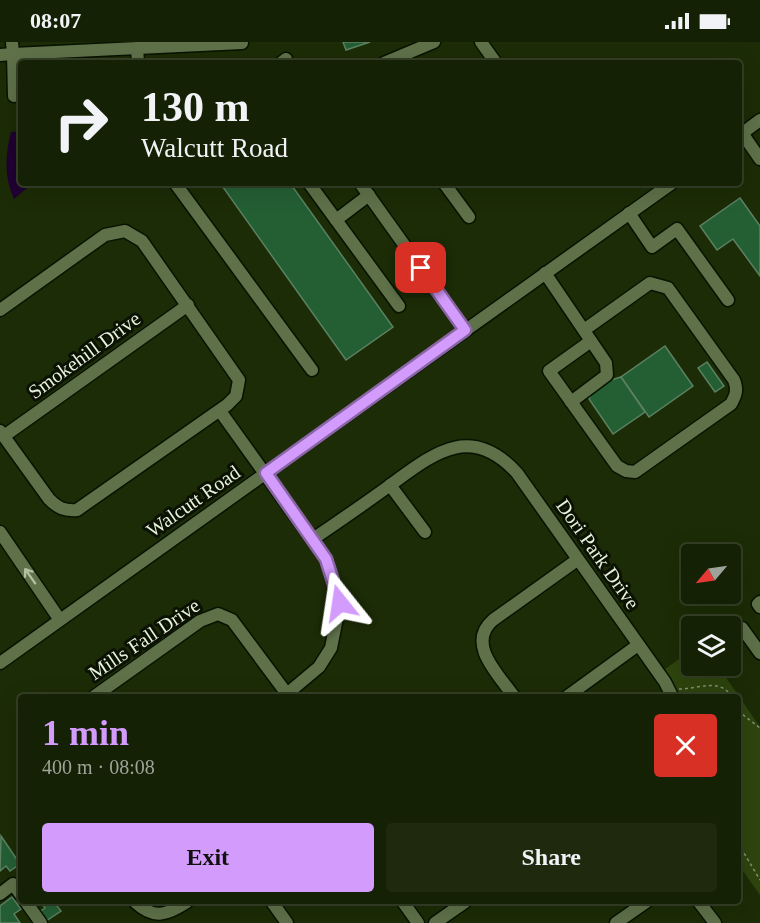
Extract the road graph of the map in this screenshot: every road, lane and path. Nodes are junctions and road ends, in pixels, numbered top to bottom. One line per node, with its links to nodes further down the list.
1 (434, 42): 7 (street)
2 (481, 42): 8 (street)
3 (242, 43): 4 (street)
4 (137, 48): 5 (street); 6 (street)
5 (8, 51): 9 (street)
6 (138, 60)
7 (391, 60)
8 (494, 60)
9 (17, 96): 10 (street)
10 (0, 97)
11 (760, 120): 12 (street)
12 (742, 133)
13 (742, 135): 14 (street)
14 (760, 159)
15 (177, 186): 32 (street)
16 (311, 186): 23 (street)
17 (362, 186): 20 (street)
18 (446, 186): 22 (street)
19 (668, 186): 21 (street, Walcutt Road)
20 (369, 195): 23 (street); 29 (street)
21 (629, 213): 24 (street, Walcutt Road); 25 (street)
22 (469, 217)
23 (336, 220): 27 (street)
24 (545, 273): 29 (street, Walcutt Road); 30 (street)
25 (728, 300)
26 (188, 305): 28 (street); 34 (street); 35 (street, Smokehill Drive)
27 (399, 306)
28 (0, 310)
29 (465, 330): 36 (street, Walcutt Road)
30 (584, 330): 31 (street); 33 (street)
31 (591, 341): 33 (street); 33 (street)
32 (312, 370)
33 (571, 402)
34 (220, 411): 35 (street); 36 (street)
35 (2, 434)
36 (266, 473): 40 (street); 44 (street, Walcutt Road)
37 (390, 485): 39 (street); 40 (street); 41 (street, Dori Park Drive)
38 (0, 532): 44 (street, one-way to 38)
39 (425, 532)
40 (313, 539): 51 (street)
41 (577, 560): 46 (street, Dori Park Drive); 52 (street)
42 (760, 602): 43 (street)
43 (760, 607)
44 (60, 620): 48 (street, Walcutt Road)
45 (742, 628): 47 (street)
46 (639, 645): 53 (street); 54 (street, Dori Park Drive)
47 (760, 653)
48 (0, 663)
49 (98, 694): 50 (street, Mills Fall Drive)
50 (283, 694)
51 (286, 694)
52 (512, 694)
53 (572, 694)
54 (675, 694): 55 (path)
55 (730, 694)
56 (741, 713): 57 (path)
57 (760, 728)
58 (741, 848): 59 (path)
59 (760, 880)
60 (18, 891): 61 (street)
61 (0, 894)
62 (27, 904): 70 (street)
63 (138, 904): 64 (street)
64 (183, 904)
65 (273, 904): 71 (street)
66 (404, 904): 72 (street)
67 (462, 904): 73 (street)
68 (643, 904): 74 (street)
69 (701, 904): 75 (street)
70 (41, 923)
71 (287, 923)
72 (418, 923)
73 (435, 923)
74 (616, 923)
75 (715, 923)

